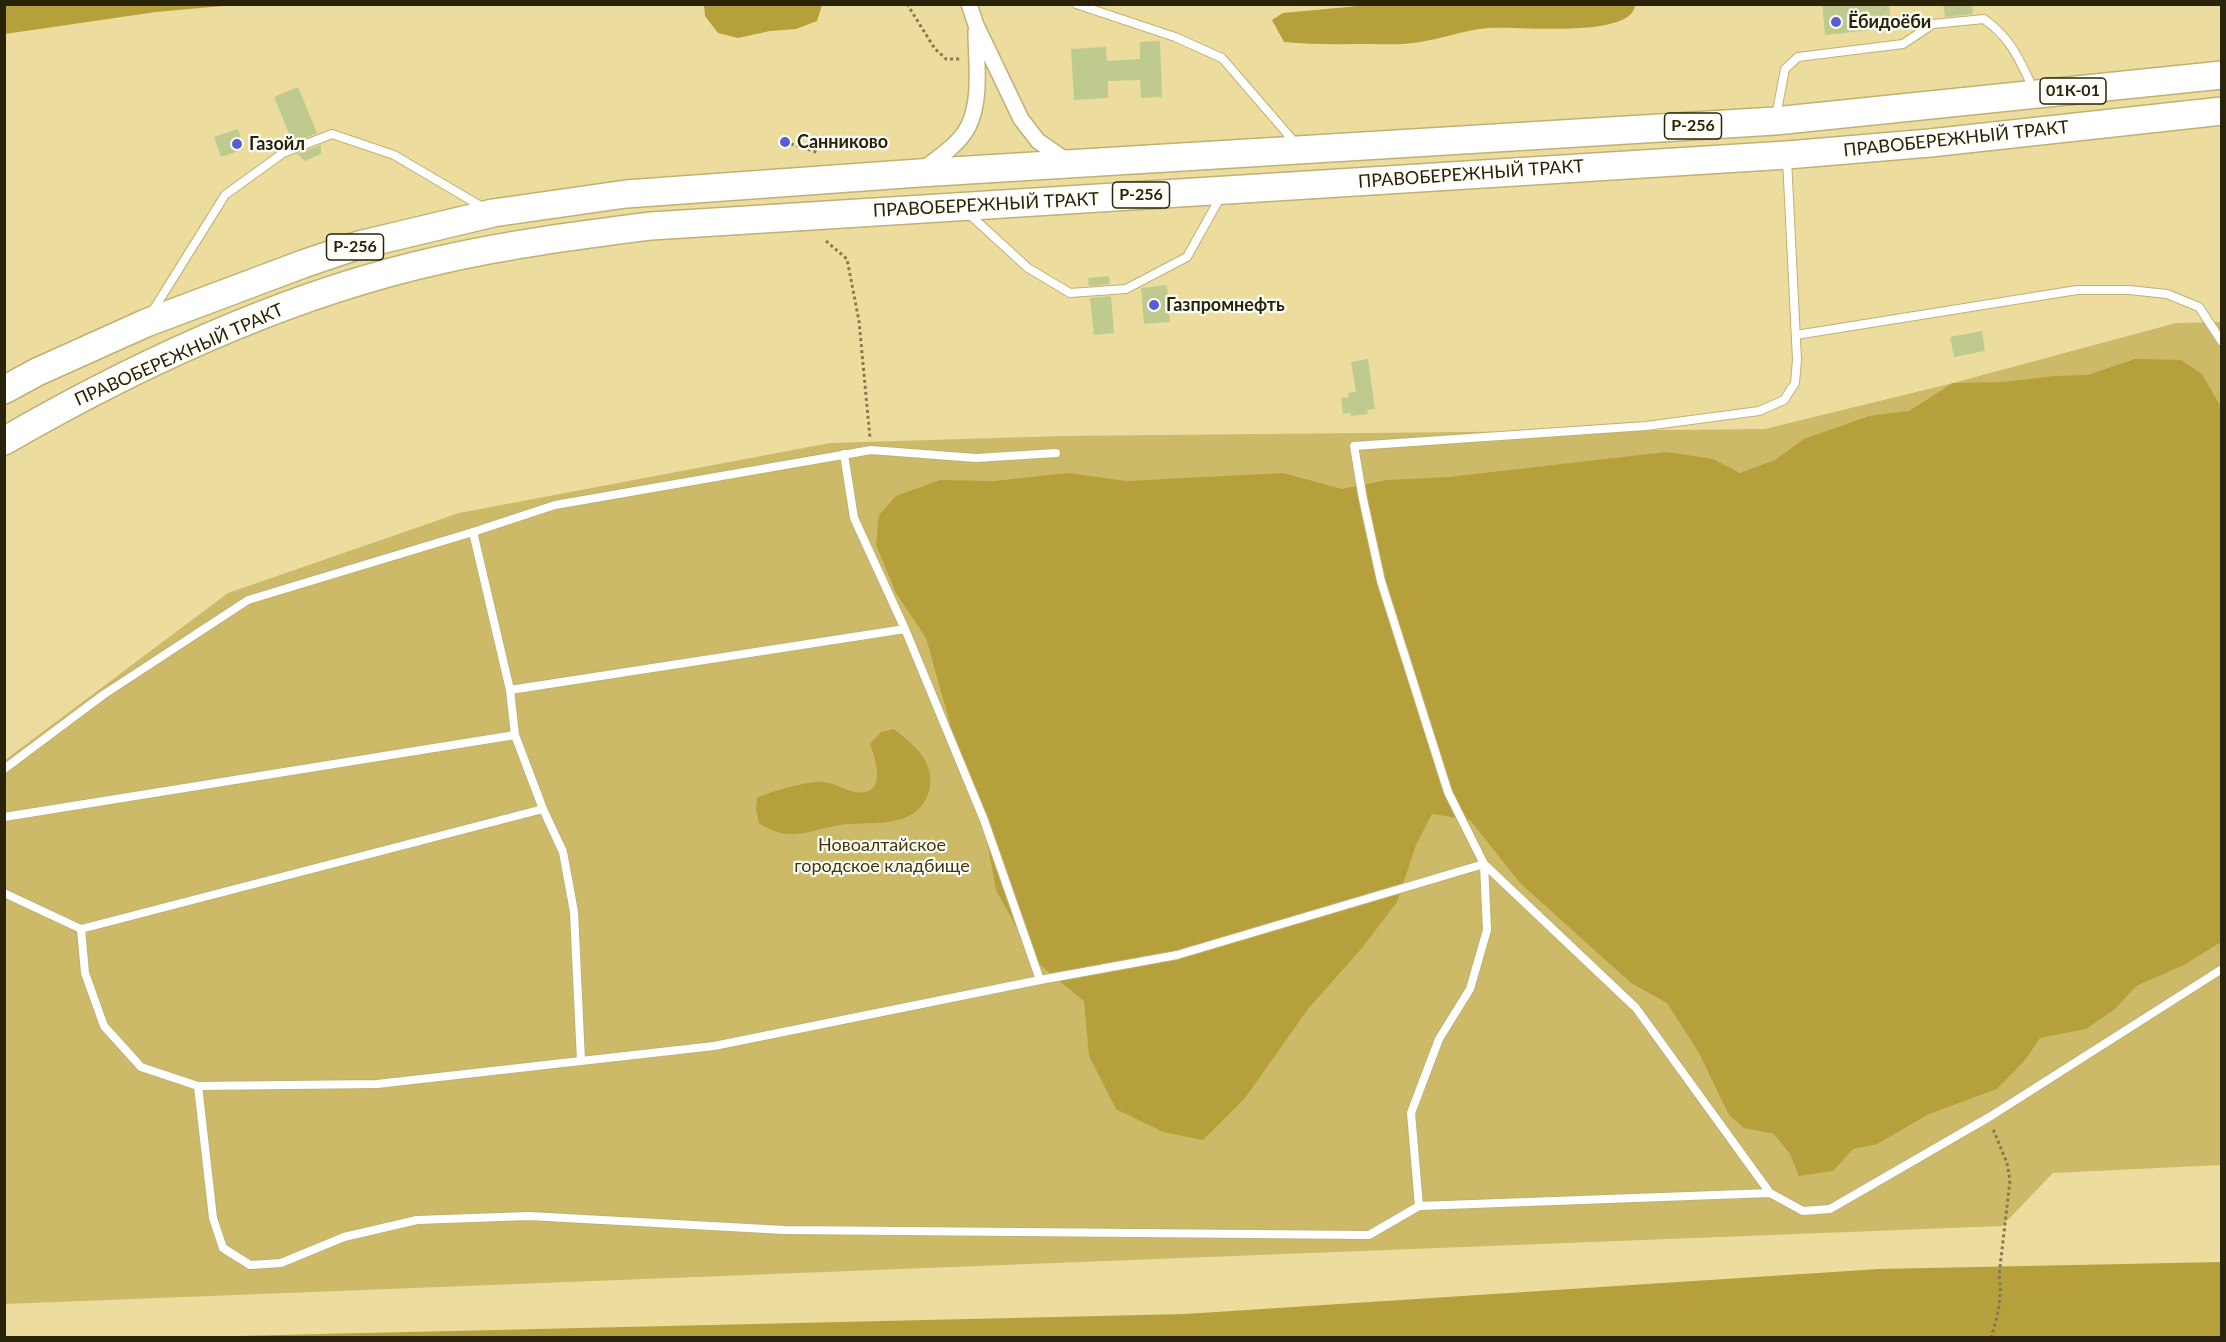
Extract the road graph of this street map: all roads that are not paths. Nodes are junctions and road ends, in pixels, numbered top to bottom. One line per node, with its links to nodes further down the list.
1 (969, 4): 3 (street)
2 (1076, 4): 11 (lane)
3 (976, 25): 13 (street); 14 (street)
4 (2222, 75): 5 (highway, ПРАВОБЕРЕЖНЫЙ ТРАКТ / 01К-01)
5 (2036, 94): 6 (highway, ПРАВОБЕРЕЖНЫЙ ТРАКТ / 01К-01); 8 (lane)
6 (1926, 106): 8 (highway, ПРАВОБЕРЕЖНЫЙ ТРАКТ / Р-256)
7 (2222, 111): 10 (highway, ПРАВОБЕРЕЖНЫЙ ТРАКТ / 01К-01)
8 (1775, 121): 11 (highway, ПРАВОБЕРЕЖНЫЙ ТРАКТ / Р-256)
9 (2222, 127): 10 (highway)
10 (1930, 143): 12 (highway, ПРАВОБЕРЕЖНЫЙ ТРАКТ / Р-256)
11 (1302, 150): 13 (highway, ПРАВОБЕРЕЖНЫЙ ТРАКТ / Р-256)
12 (1787, 155): 15 (highway, ПРАВОБЕРЕЖНЫЙ ТРАКТ / Р-256); 19 (lane)
13 (1071, 164): 14 (highway, ПРАВОБЕРЕЖНЫЙ ТРАКТ / Р-256)
14 (919, 173): 17 (highway, ПРАВОБЕРЕЖНЫЙ ТРАКТ / Р-256)
15 (1225, 190): 16 (highway, ПРАВОБЕРЕЖНЫЙ ТРАКТ / Р-256); 16 (lane)
16 (962, 207): 22 (highway, ПРАВОБЕРЕЖНЫЙ ТРАКТ / Р-256)
17 (493, 213): 18 (highway, ПРАВОБЕРЕЖНЫЙ ТРАКТ / Р-256); 18 (lane)
18 (146, 323): 21 (highway, ПРАВОБЕРЕЖНЫЙ ТРАКТ / Р-256)
19 (1796, 335): 20 (lane); 32 (lane)
20 (2222, 342)
21 (4, 390)
22 (4, 441)
23 (1056, 453): 24 (lane)
24 (844, 454): 25 (lane); 26 (lane)
25 (473, 532): 27 (lane); 29 (lane)
26 (905, 629): 27 (lane); 36 (lane)
27 (510, 690): 28 (lane)
28 (515, 735): 30 (lane); 31 (lane)
29 (4, 769)
30 (543, 809): 34 (lane); 37 (lane)
31 (4, 817)
32 (1484, 864): 36 (lane); 39 (lane); 40 (lane)
33 (4, 892): 34 (lane)
34 (81, 929): 38 (lane)
35 (2222, 969): 39 (lane)
36 (1040, 980): 37 (lane)
37 (580, 1061): 38 (lane)
38 (198, 1086): 40 (lane)
39 (1770, 1193): 40 (lane)
40 (1419, 1206)

